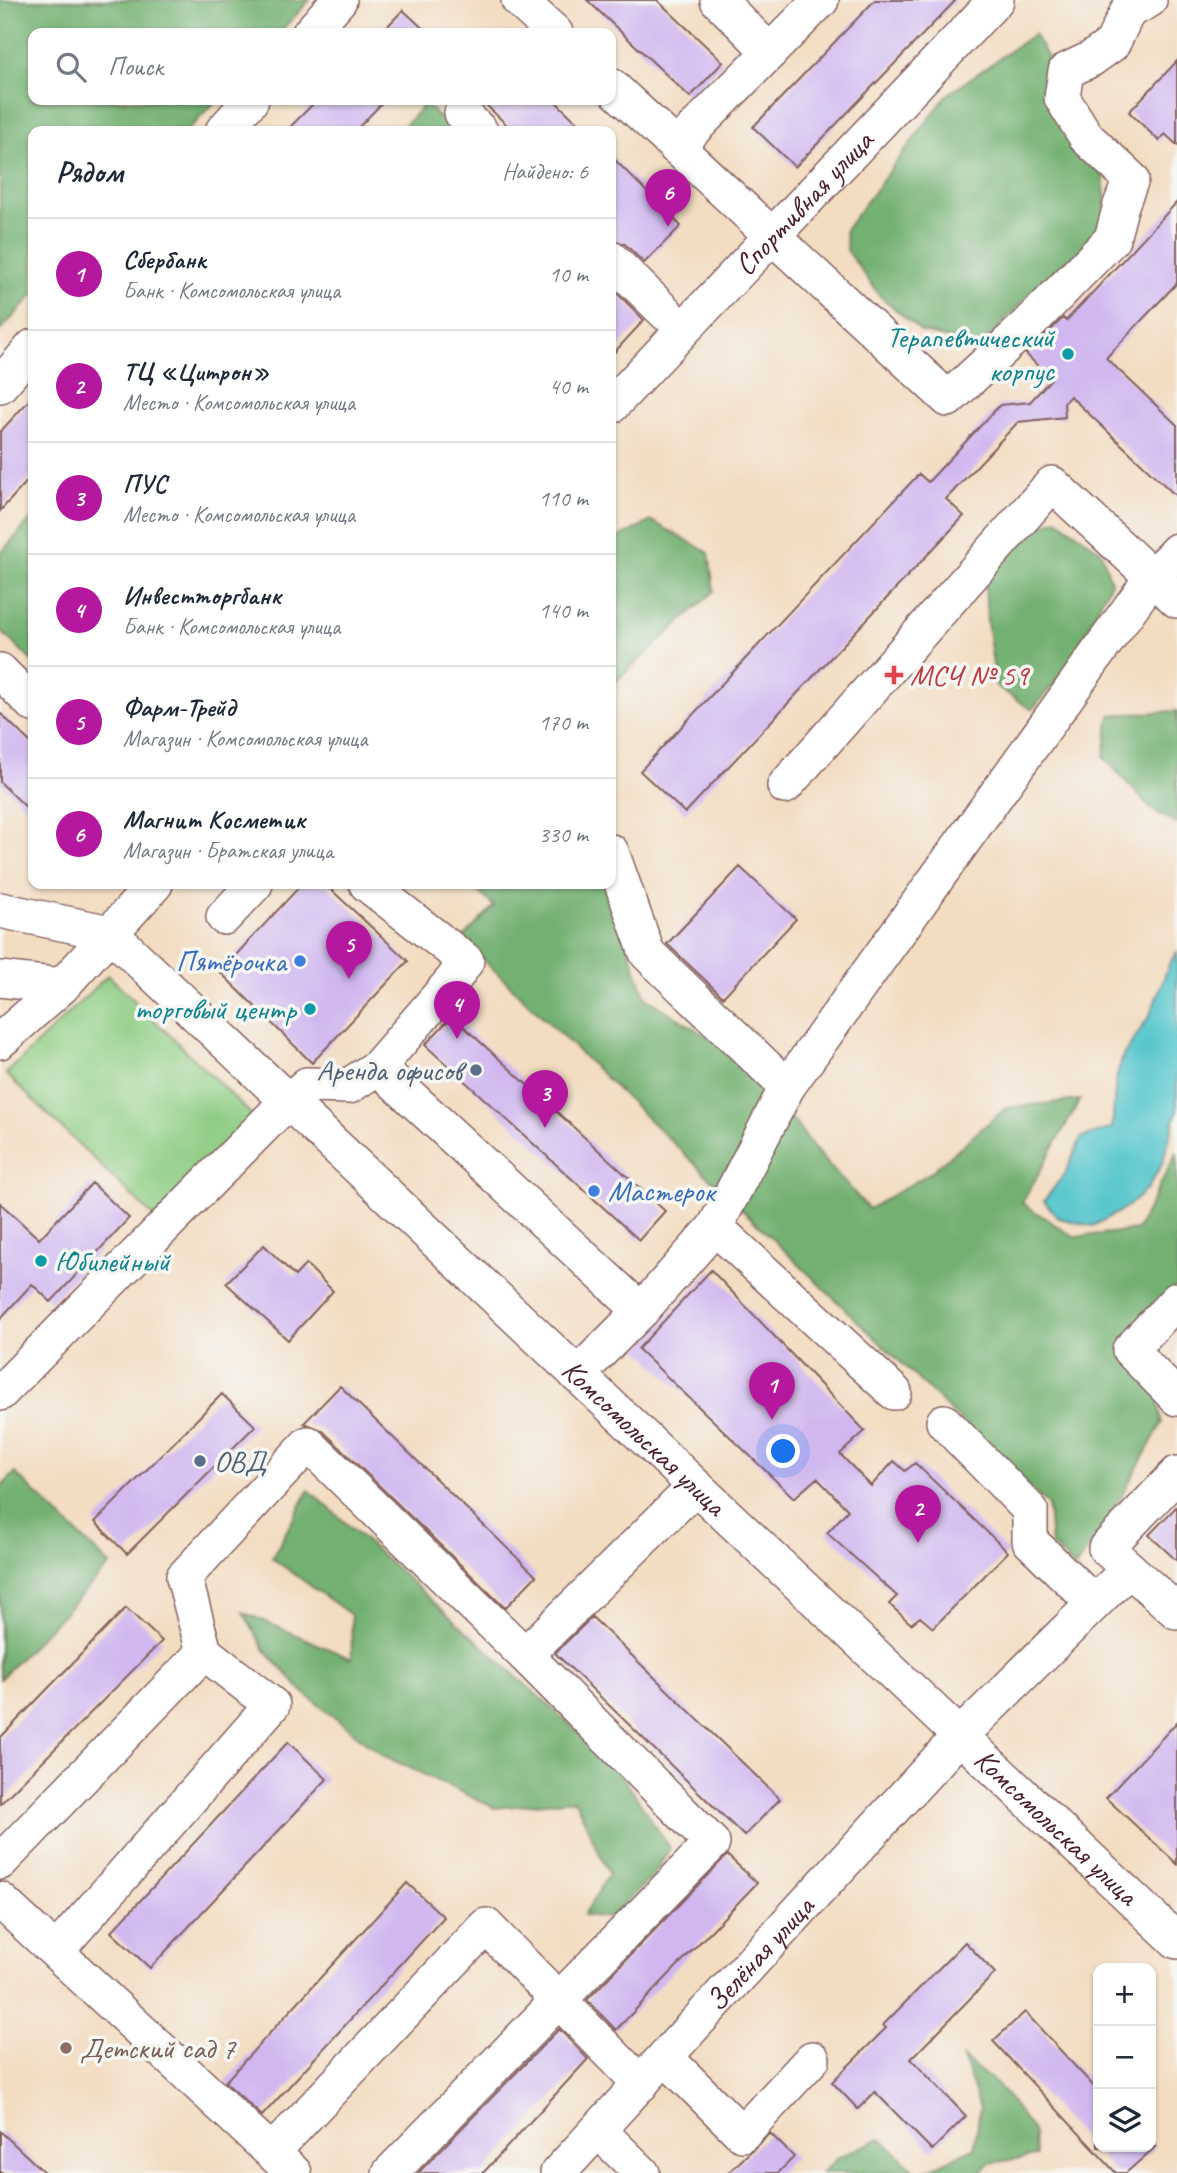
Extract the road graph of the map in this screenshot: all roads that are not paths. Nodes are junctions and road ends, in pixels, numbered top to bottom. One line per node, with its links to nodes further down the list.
1 (339, 0): 9 (street)
2 (519, 0): 10 (street)
3 (718, 0): 11 (street)
4 (821, 0): 11 (street)
5 (996, 0): 16 (street, Спортивная улица)
6 (1149, 0): 16 (street)
7 (1168, 0): 8 (street)
8 (1177, 9)
9 (314, 28)
10 (550, 28)
11 (770, 52): 15 (street)
12 (616, 91): 15 (street)
13 (246, 105): 14 (street)
14 (228, 126)
15 (676, 148): 16 (street)
16 (771, 237): 21 (street, Спортивная улица)
17 (616, 264): 18 (street)
18 (666, 313)
19 (28, 354): 20 (street)
20 (0, 385)
21 (616, 401)
22 (1177, 551): 23 (street)
23 (1165, 588): 26 (street); 38 (street)
24 (0, 671): 25 (street)
25 (28, 699)
26 (785, 786)
27 (616, 866): 38 (street)
28 (150, 889): 33 (street)
29 (250, 889): 32 (street)
30 (373, 889): 37 (street)
31 (0, 910): 33 (street)
32 (224, 916)
33 (110, 933): 35 (street); 39 (street, Комсомольская улица)
34 (0, 979): 35 (street)
35 (62, 986): 36 (street)
36 (0, 1041)
37 (378, 1067): 39 (street); 42 (street)
38 (787, 1087): 40 (street)
39 (286, 1102): 43 (street, Комсомольская улица); 45 (street)
40 (715, 1227): 42 (street); 44 (street)
41 (1177, 1300): 46 (street)
42 (641, 1311): 43 (street)
43 (577, 1376): 49 (street, Комсомольская улица)
44 (894, 1392)
45 (0, 1393)
46 (1177, 1398)
47 (944, 1422): 51 (street)
48 (1177, 1474): 50 (street)
49 (695, 1487): 54 (street); 55 (street, Комсомольская улица)
50 (1129, 1569): 51 (street, Зелёная улица); 52 (street)
51 (1094, 1603): 55 (street, Зелёная улица)
52 (1177, 1610)
53 (204, 1652): 54 (street); 56 (street); 59 (street)
54 (525, 1655): 60 (street)
55 (960, 1736): 58 (street, Комсомольская улица); 61 (street, Зелёная улица)
56 (0, 1862)
57 (0, 1900): 59 (street)
58 (1177, 1941)
59 (57, 1950): 65 (street)
60 (560, 2001): 63 (street); 65 (street); 66 (street)
61 (665, 2057): 62 (street); 63 (street, Зелёная улица)
62 (811, 2059)
63 (641, 2084): 64 (street, Зелёная улица)
64 (598, 2130): 67 (street, Зелёная улица); 68 (street)
65 (283, 2162)
66 (390, 2173)
67 (558, 2173)
68 (642, 2173)

